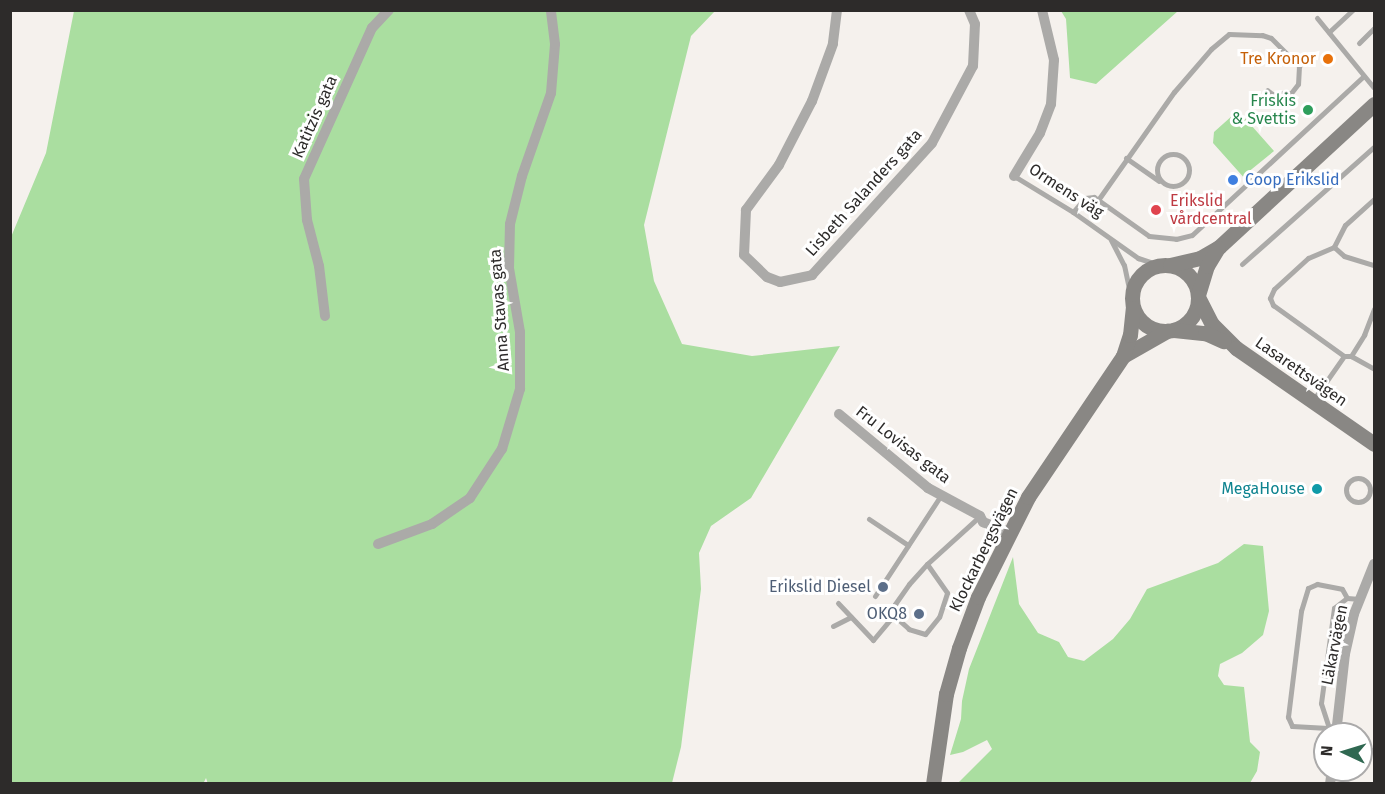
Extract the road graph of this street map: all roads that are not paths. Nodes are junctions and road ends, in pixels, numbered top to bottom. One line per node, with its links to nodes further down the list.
1 (389, 10): 31 (street, Katitzis gata)
2 (551, 10): 46 (street, Anna Stavas gata)
3 (837, 10): 4 (street, Lisbeth Salanders gata)
4 (969, 10)
5 (1042, 10): 17 (street, Ormens väg)
6 (1353, 10): 9 (lane)
7 (1317, 18): 9 (lane)
8 (1374, 28): 10 (lane)
9 (1329, 32): 11 (lane)
10 (1359, 42)
11 (1364, 76): 12 (lane); 20 (lane)
12 (1374, 88)
13 (1267, 90): 16 (lane)
14 (1374, 104): 24 (main road)
15 (1374, 147): 25 (lane)
16 (1126, 158): 18 (lane); 20 (lane)
17 (1014, 176): 21 (lane, Ormens väg)
18 (1162, 182): 18 (lane)
19 (1374, 199): 23 (lane)
20 (1098, 200): 21 (lane)
21 (1073, 212): 22 (lane, Ormens väg)
22 (1110, 238): 26 (lane, Ormens väg); 29 (lane)
23 (1334, 247): 27 (lane); 35 (lane)
24 (1219, 248): 26 (main road); 28 (main road)
25 (1242, 264)
26 (1164, 265): 28 (main road); 29 (main road)
27 (1374, 265)
28 (1198, 296): 32 (main road); 33 (main road, Lasarettsvägen)
29 (1133, 306): 32 (main road); 34 (main road, Klockarbergsvägen)
30 (1374, 309): 36 (lane)
31 (325, 316)
32 (1169, 331): 33 (main road, Lasarettsvägen); 34 (main road, Klockarbergsvägen)
33 (1236, 348): 38 (main road, Lasarettsvägen)
34 (1123, 356): 45 (main road, Klockarbergsvägen)
35 (1344, 356): 36 (lane); 38 (lane)
36 (1351, 356): 37 (lane)
37 (1374, 369)
38 (1312, 403): 40 (main road, Lasarettsvägen)
39 (839, 414): 42 (street, Fru Lovisas gata)
40 (1374, 444)
41 (1373, 494): 41 (lane)
42 (941, 495): 43 (street, Fru Lovisas gata); 47 (lane)
43 (980, 516): 45 (street, Fru Lovisas gata); 48 (lane)
44 (869, 519): 47 (lane)
45 (1010, 533): 60 (main road, Klockarbergsvägen)
46 (378, 544)
47 (908, 545): 50 (lane)
48 (927, 564): 54 (lane); 54 (lane)
49 (1374, 564): 52 (street, Läkarvägen)
50 (875, 596)
51 (1347, 598): 52 (lane); 57 (lane); 59 (lane)
52 (1360, 599): 58 (street, Läkarvägen)
53 (838, 603): 55 (lane)
54 (896, 613): 55 (lane)
55 (851, 617): 56 (lane)
56 (833, 626)
57 (1330, 722)
58 (1335, 722)
59 (1313, 728)
60 (934, 776)

